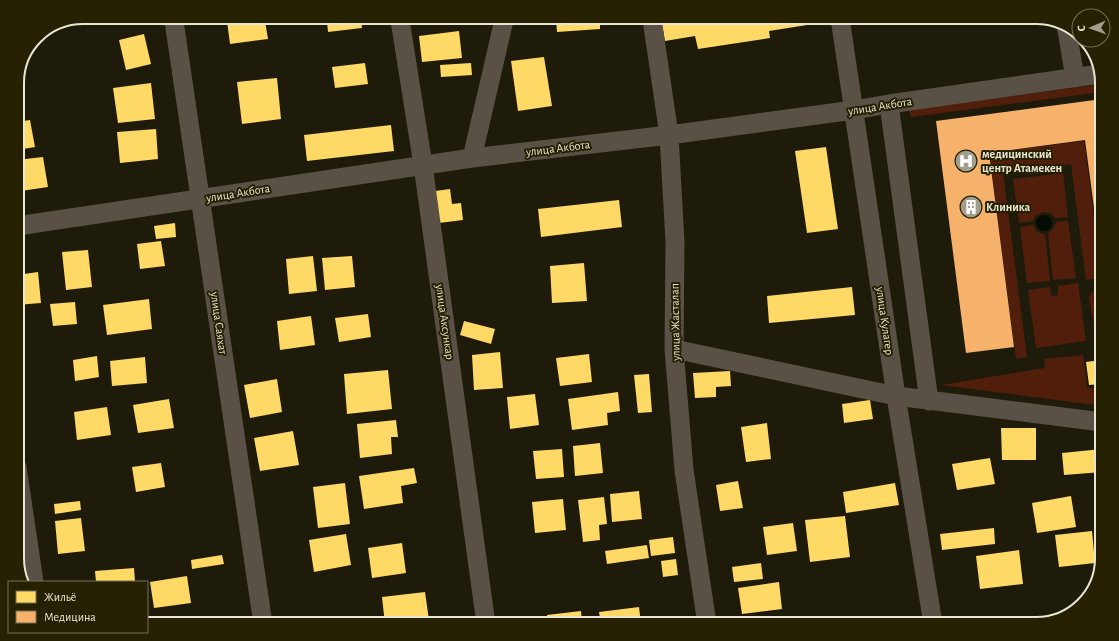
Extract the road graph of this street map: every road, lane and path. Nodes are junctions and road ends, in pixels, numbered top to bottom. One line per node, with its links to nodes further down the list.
1 (174, 24): 14 (street, улица Саяхат)
2 (401, 24): 13 (street, улица Аксункар)
3 (503, 24): 12 (street)
4 (653, 24): 11 (street, улица Жасталап)
5 (841, 24): 10 (street, улица Кулагер)
6 (1067, 33): 8 (street)
7 (1094, 75): 8 (street, улица Акбота)
8 (1075, 78): 9 (street, улица Акбота)
9 (889, 104): 10 (street, улица Акбота); 18 (street)
10 (854, 110): 11 (street, улица Акбота); 17 (street, улица Кулагер)
11 (669, 135): 12 (street, улица Акбота); 16 (street, улица Жасталап)
12 (472, 158): 13 (street, улица Акбота)
13 (423, 165): 14 (street, улица Акбота); 23 (street, улица Аксункар)
14 (200, 198): 15 (street, улица Акбота); 22 (street, улица Саяхат)
15 (24, 225)
16 (674, 349): 17 (street); 24 (street, улица Жасталап)
17 (896, 396): 18 (street); 25 (street, улица Кулагер)
18 (929, 401): 19 (street)
19 (1095, 421)
20 (24, 514): 21 (street)
21 (34, 581)
22 (262, 617)
23 (485, 617)
24 (706, 617)
25 (932, 617)

